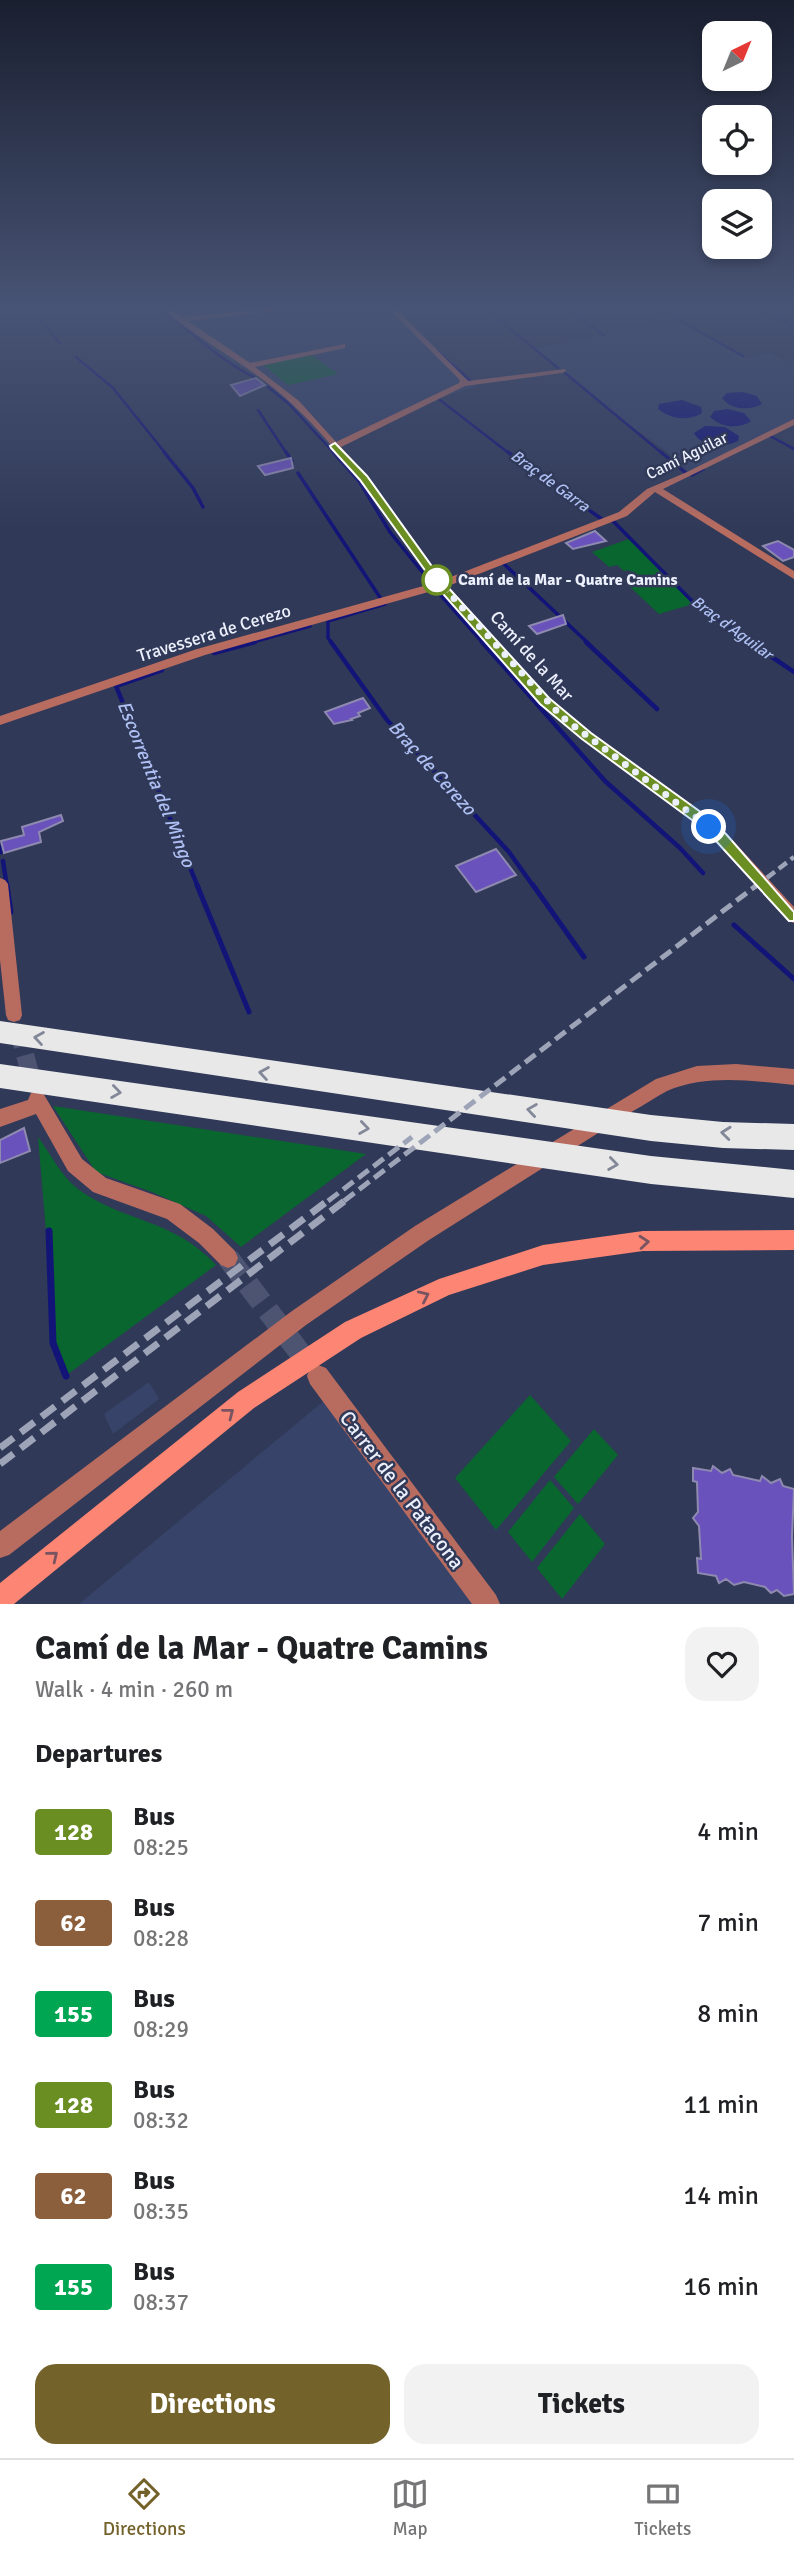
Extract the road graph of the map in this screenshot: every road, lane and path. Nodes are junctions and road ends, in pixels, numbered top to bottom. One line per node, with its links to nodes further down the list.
1 (267, 381): 6 (street, Camí de la Mar)
2 (464, 381): 4 (street)
3 (487, 381): 4 (street)
4 (463, 384): 6 (street)
5 (794, 422): 7 (street, Camí Aguilar)
6 (335, 446): 9 (street, Camí de la Mar)
7 (656, 489): 8 (street); 9 (street, Camí Aguilar)
8 (794, 576)
9 (441, 585): 10 (street, Travessera de Cerezo); 12 (street, Camí de la Mar)
10 (0, 721)
11 (0, 884): 13 (street)
12 (794, 917)
13 (6, 1014): 17 (highway, one-way to 13)
14 (0, 1076): 18 (highway, one-way to 18)
15 (794, 1077): 22 (street)
16 (0, 1118): 20 (street)
17 (794, 1137)
18 (794, 1184)
19 (794, 1240): 23 (main road, one-way to 19)
20 (228, 1258)
21 (318, 1376): 24 (street, Carrer de la Patacona)
22 (0, 1546)
23 (0, 1599)
24 (487, 1604)

